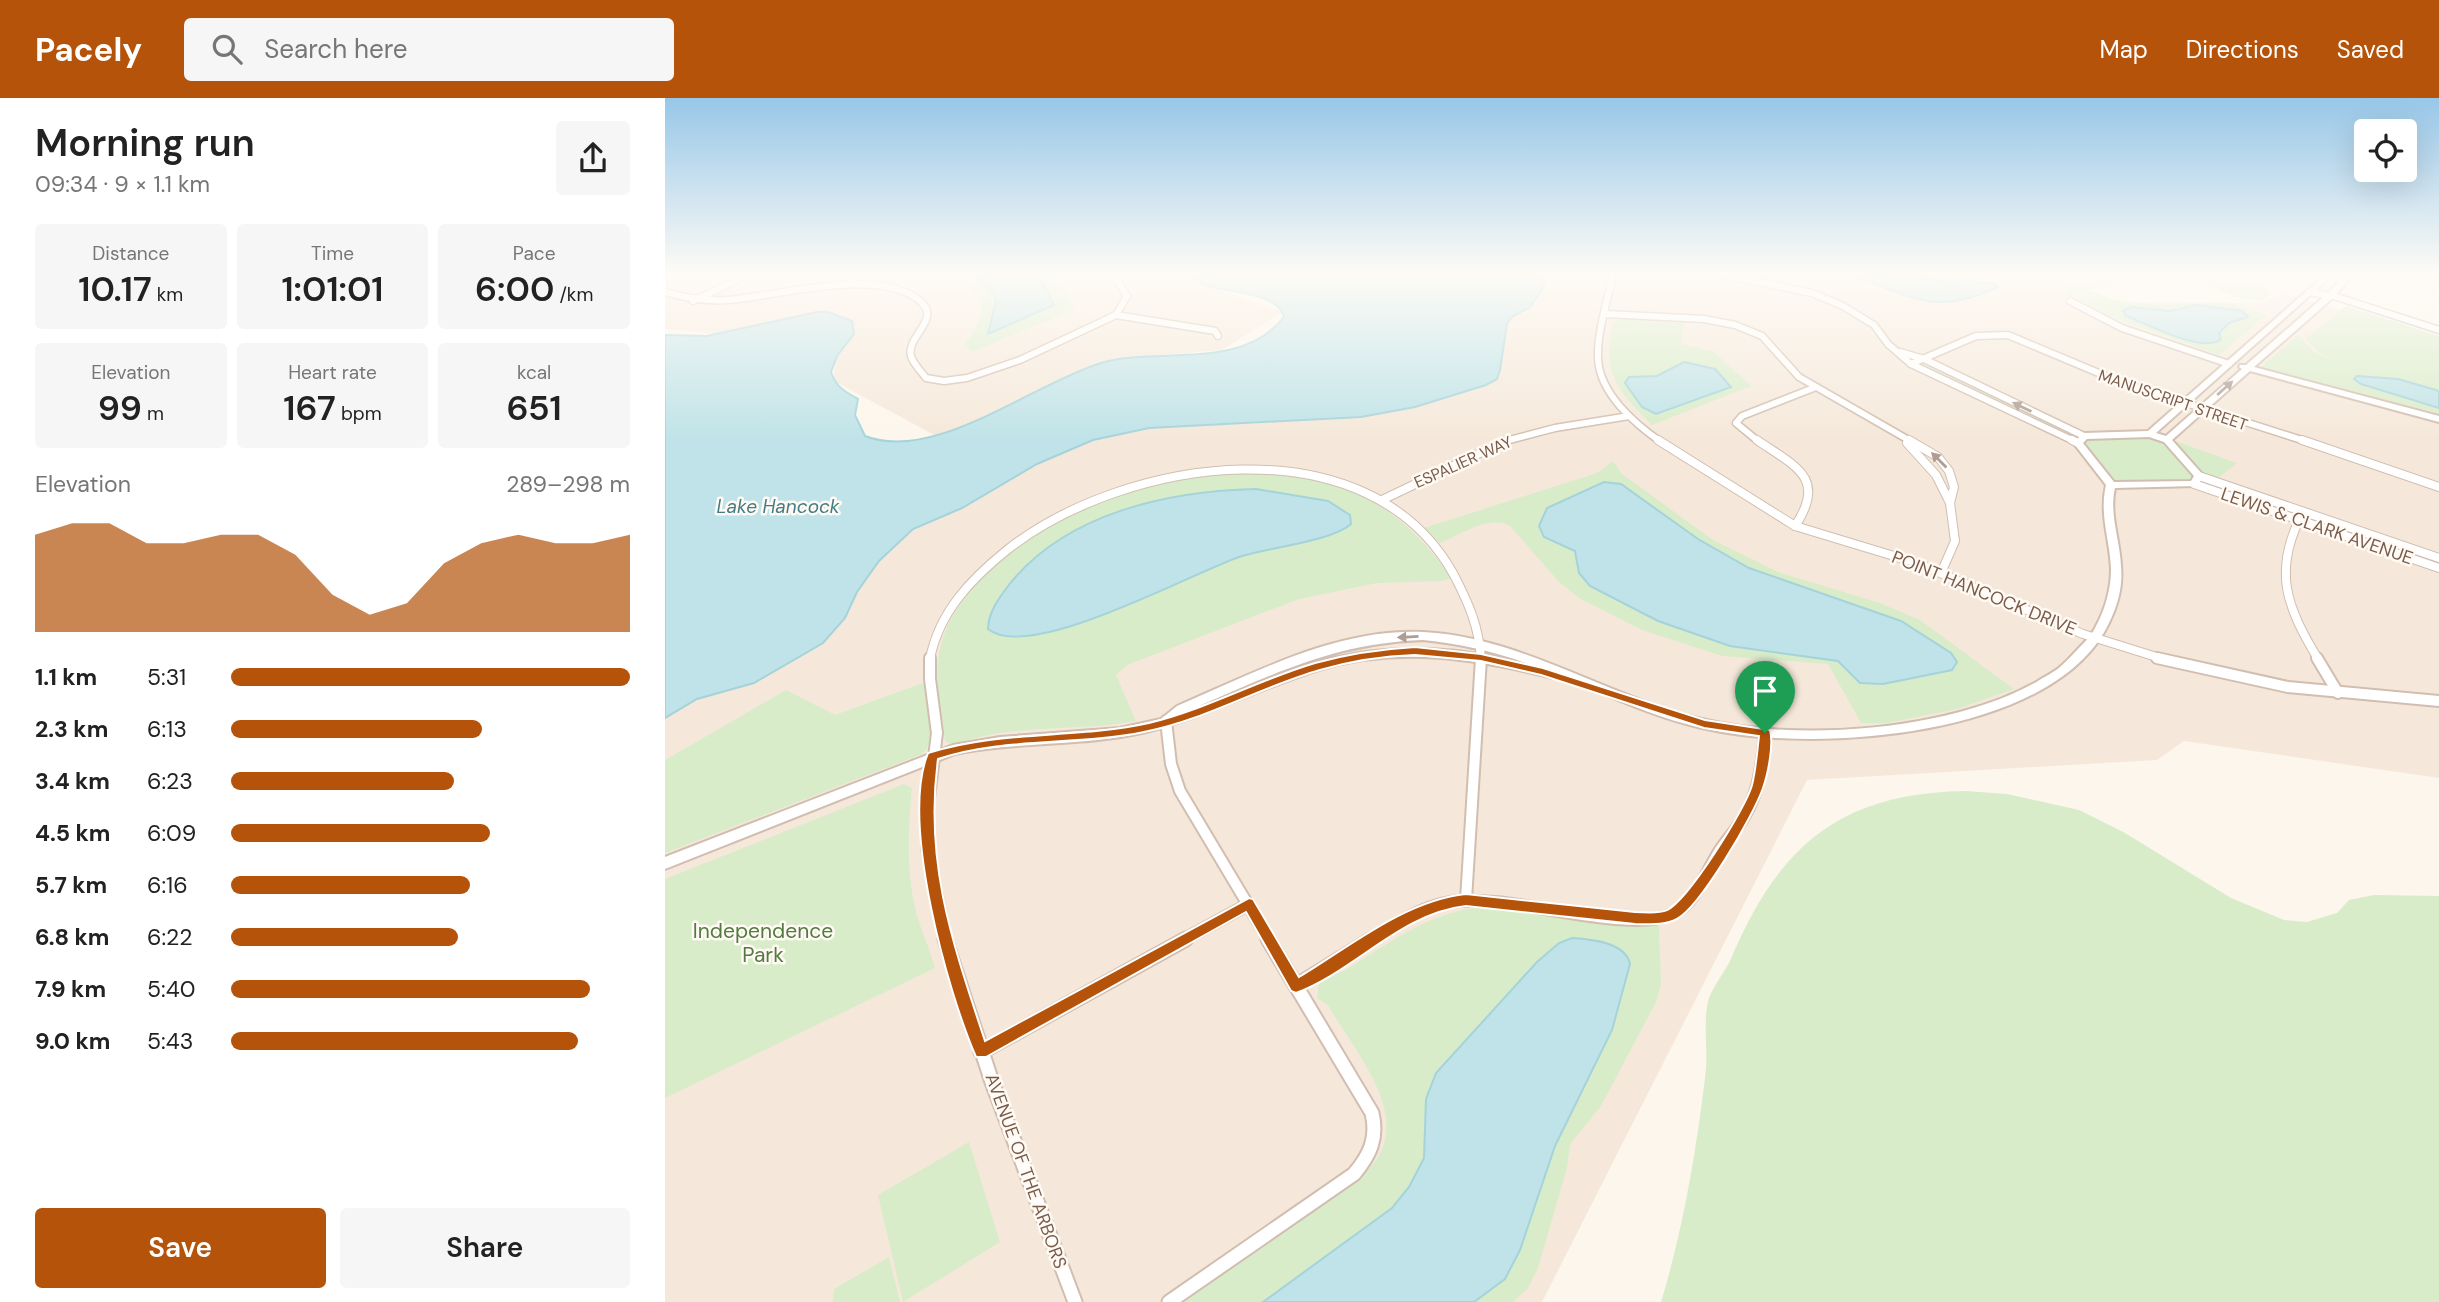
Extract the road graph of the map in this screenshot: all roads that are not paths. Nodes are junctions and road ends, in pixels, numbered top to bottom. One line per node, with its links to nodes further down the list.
1 (922, 329): 2 (street)
2 (1084, 329)
3 (1204, 329): 10 (street)
4 (1603, 329): 19 (street, POINT HANCOCK DRIVE)
5 (1745, 329): 16 (street)
6 (1877, 329): 11 (street)
7 (2129, 329): 14 (street)
8 (2268, 329): 14 (street)
9 (2292, 329): 15 (street)
10 (1218, 336)
11 (1893, 350): 12 (street); 13 (street)
12 (1924, 359): 13 (street, MANUSCRIPT STREET); 17 (street, MANUSCRIPT STREET); 23 (street, one-way to 12)
13 (1911, 364): 23 (street)
14 (2229, 364): 15 (street); 17 (street)
15 (2248, 369): 18 (street, one-way to 15); 20 (street)
16 (1816, 387): 22 (street); 31 (street)
17 (2183, 404): 18 (street, MANUSCRIPT STREET); 21 (street)
18 (2199, 411): 24 (street); 27 (street, MANUSCRIPT STREET)
19 (1629, 416): 28 (street, ESPALIER WAY); 31 (street, POINT HANCOCK DRIVE)
20 (2439, 419)
21 (2150, 434): 23 (street); 24 (street)
22 (1899, 435): 29 (street); 29 (street, one-way to 22)
23 (2081, 439): 26 (street)
24 (2167, 440): 25 (street)
25 (2197, 480): 26 (street); 30 (street, LEWIS & CLARK AVENUE)
26 (2111, 485): 35 (street)
27 (2439, 488)
28 (1382, 500): 36 (street, AVENUE OF THE ARBORS); 43 (street, AVENUE OF THE ARBORS)
29 (1951, 503): 34 (street)
30 (2301, 515): 32 (street, LEWIS & CLARK AVENUE); 33 (street, LEWIS & CLARK AVENUE); 39 (street)
31 (1795, 526): 34 (street, POINT HANCOCK DRIVE)
32 (2439, 558)
33 (2439, 568)
34 (1941, 573): 35 (street, POINT HANCOCK DRIVE)
35 (2095, 638): 39 (street, POINT HANCOCK DRIVE); 42 (street)
36 (1479, 644): 37 (street, AVENUE OF THE ARBORS); 38 (street); 41 (street, one-way to 41)
37 (1481, 658): 38 (street); 41 (street); 45 (street, AVENUE OF THE ARBORS)
38 (1591, 685): 42 (street)
39 (2339, 692): 40 (street, POINT HANCOCK DRIVE)
40 (2439, 701)
41 (1165, 721): 43 (street); 46 (street)
42 (1765, 733): 45 (street)
43 (932, 757): 44 (street); 48 (street, AVENUE OF THE ARBORS)
44 (665, 863)
45 (1466, 900): 47 (street)
46 (1249, 904): 47 (street); 48 (street)
47 (1296, 986): 50 (street)
48 (981, 1052): 49 (street, AVENUE OF THE ARBORS)
49 (1075, 1302)
50 (1169, 1302)

